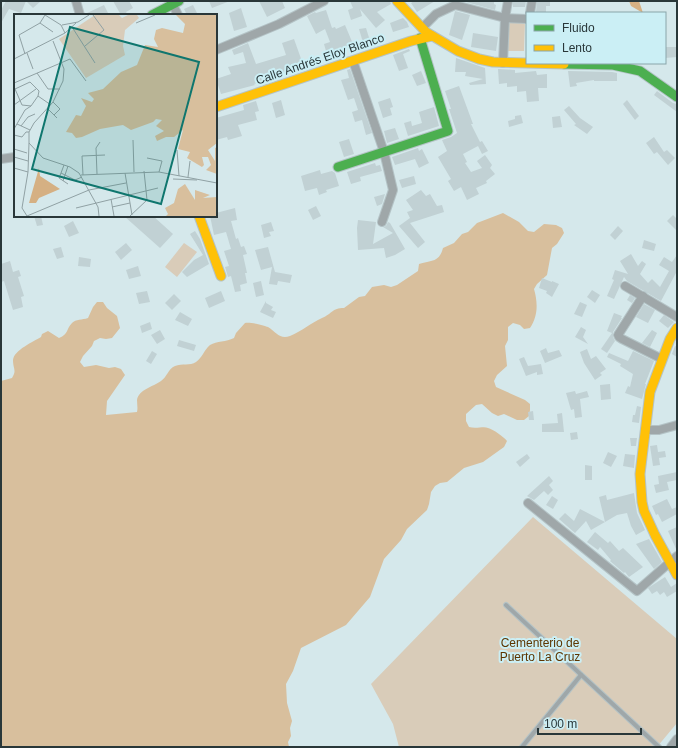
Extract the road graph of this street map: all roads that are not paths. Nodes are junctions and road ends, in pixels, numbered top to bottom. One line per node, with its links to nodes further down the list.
1 (76, 1): 8 (street)
2 (324, 1): 16 (street)
3 (397, 1): 13 (street)
4 (508, 1): 11 (street)
5 (532, 1): 7 (street)
6 (175, 2): 9 (street); 10 (street)
7 (530, 12)
8 (80, 14)
9 (154, 14)
10 (178, 14)
11 (505, 18): 12 (street); 13 (street); 18 (street)
12 (526, 19)
13 (422, 28): 14 (street)
14 (432, 36): 15 (street, Calle Andrés Eloy Blanco); 18 (street)
15 (420, 38): 17 (street, Calle Andrés Eloy Blanco); 23 (street)
16 (217, 50)
17 (353, 61): 22 (street, Calle Andrés Eloy Blanco); 23 (street)
18 (503, 62): 19 (street)
19 (526, 64)
20 (527, 64): 21 (street)
21 (677, 97)
22 (217, 105)
23 (384, 152): 26 (street); 28 (street)
24 (14, 158): 25 (street)
25 (1, 159)
26 (338, 167)
27 (199, 217): 29 (street)
28 (382, 222)
29 (221, 276)
30 (625, 286): 31 (street)
31 (643, 296): 32 (street); 35 (street)
32 (677, 317)
33 (677, 328): 34 (street)
34 (673, 341): 35 (street)
35 (662, 360): 37 (street)
36 (677, 424): 37 (street)
37 (645, 430): 39 (street)
38 (528, 503): 39 (street)
39 (673, 559): 40 (street)
40 (677, 575)
41 (506, 605): 42 (lane)
42 (581, 675): 44 (lane); 45 (lane)
43 (677, 739): 46 (street)
44 (522, 747)
45 (659, 747)
46 (671, 747)

